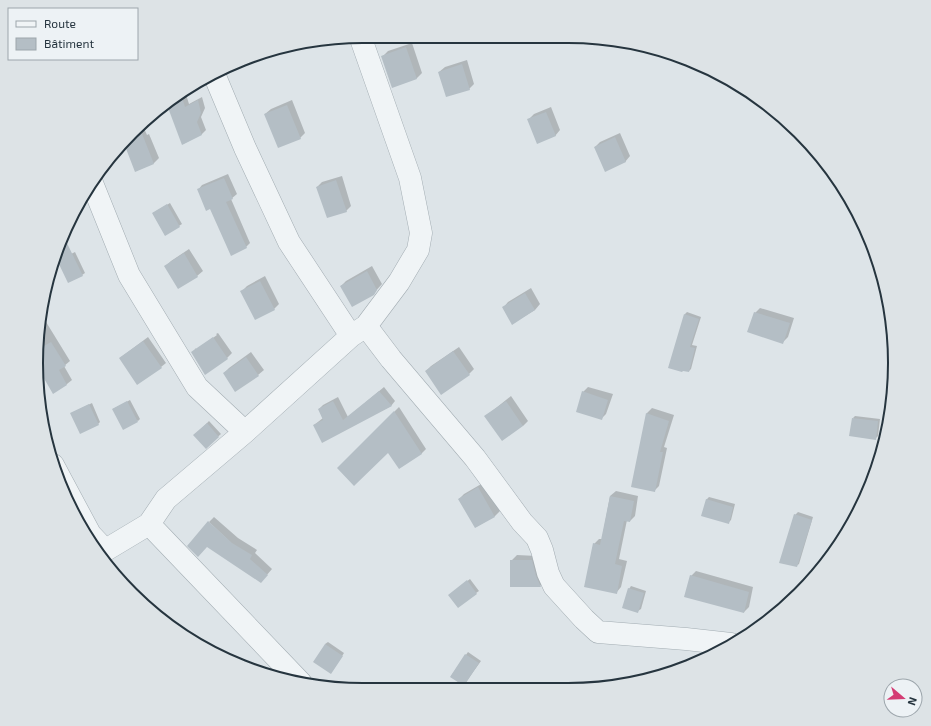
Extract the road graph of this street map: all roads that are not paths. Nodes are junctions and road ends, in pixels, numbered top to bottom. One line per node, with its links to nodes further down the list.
1 (362, 43): 4 (street)
2 (216, 79): 4 (street)
3 (94, 189): 5 (street)
4 (359, 331): 5 (street); 8 (street)
5 (245, 432): 6 (street)
6 (149, 524): 7 (street); 9 (street)
7 (104, 551)
8 (722, 643)
9 (294, 675)

